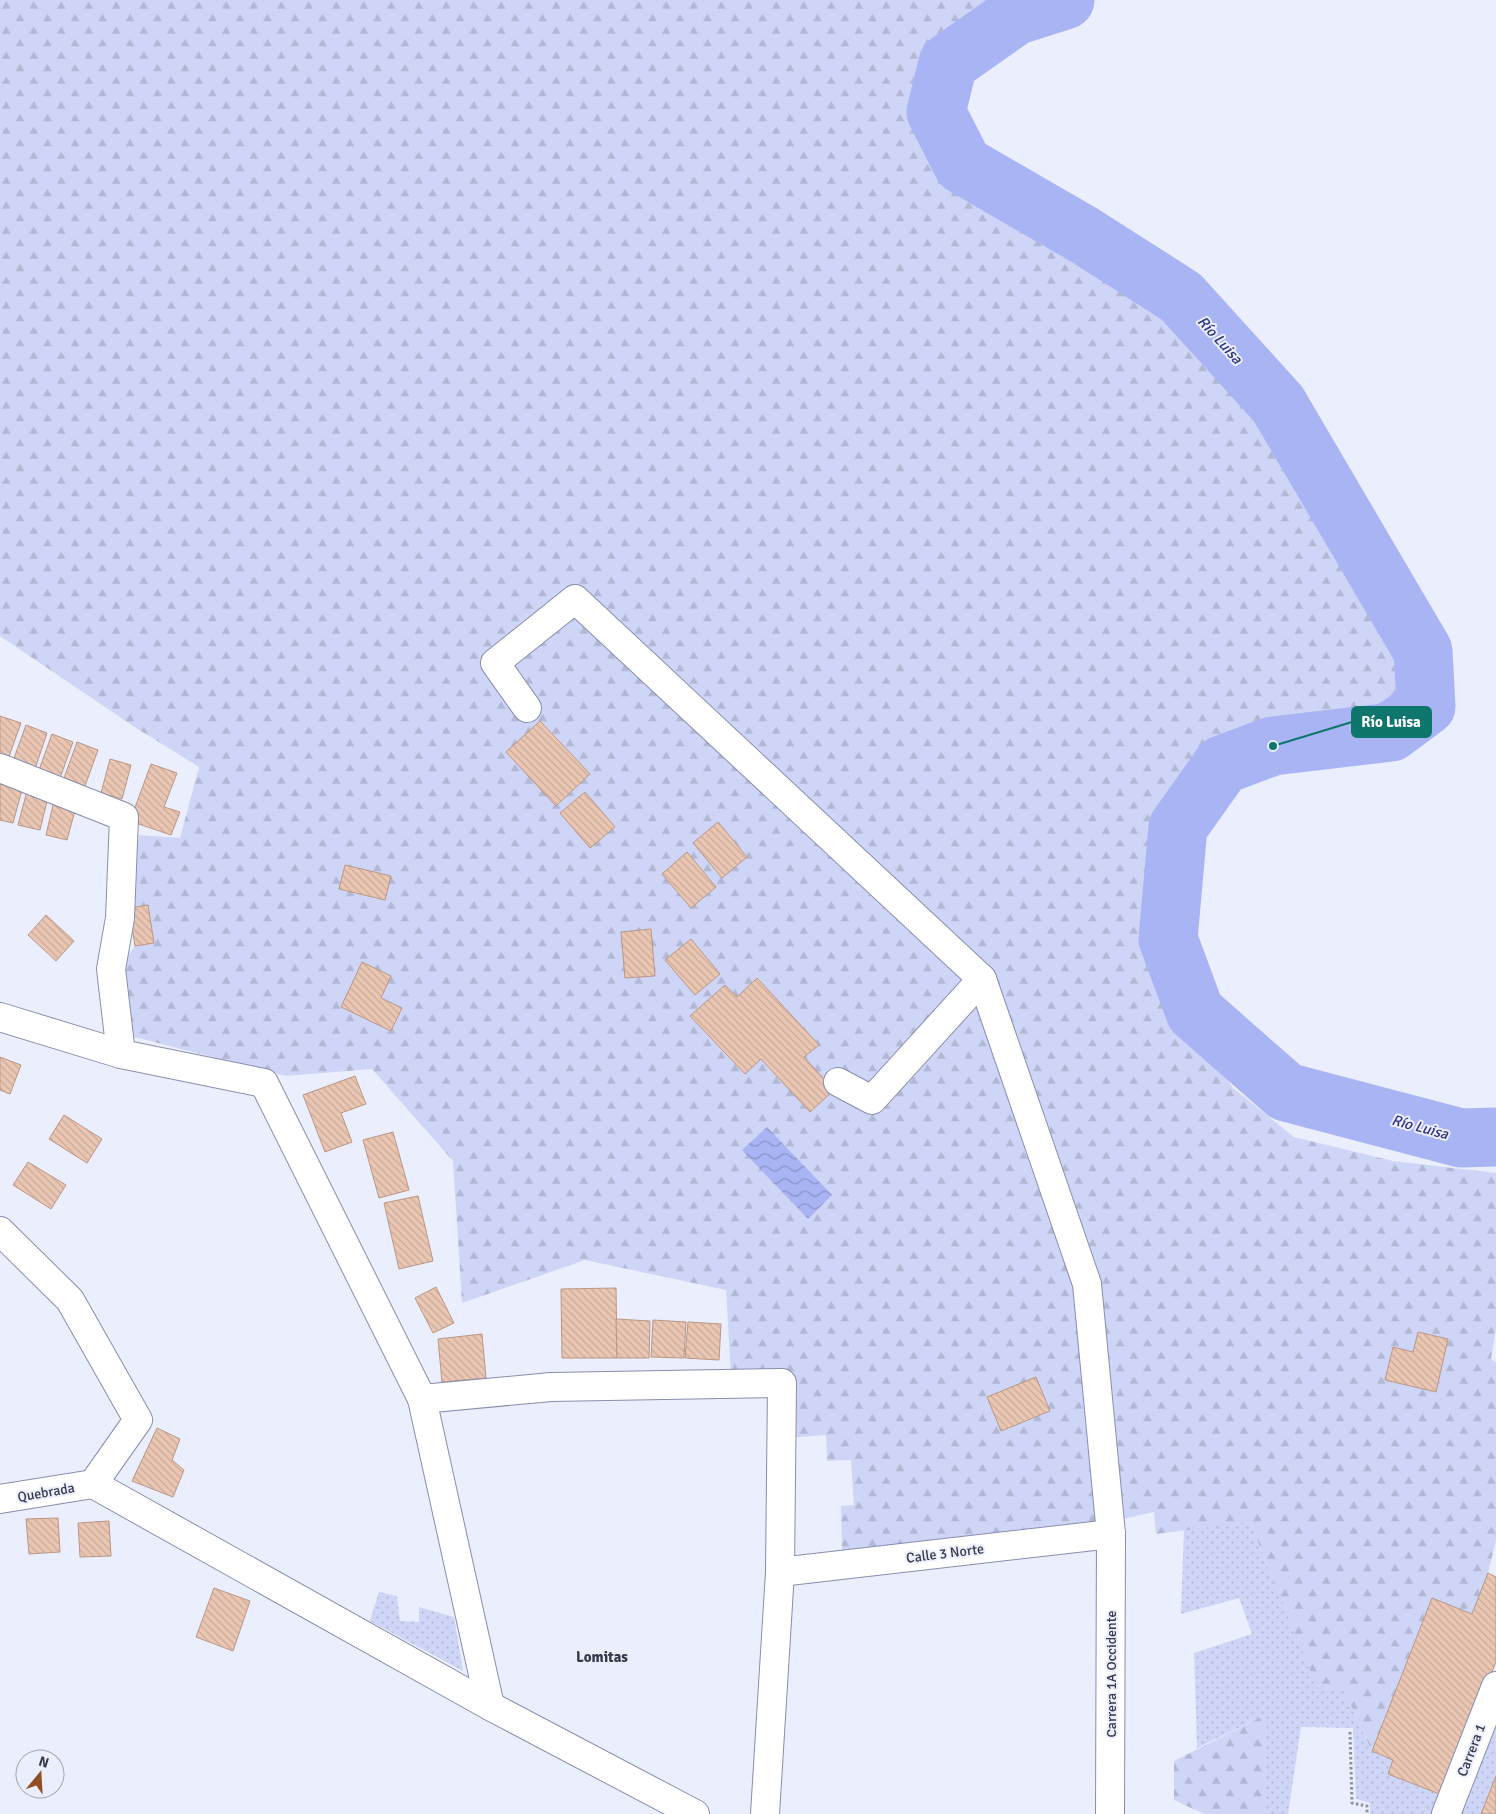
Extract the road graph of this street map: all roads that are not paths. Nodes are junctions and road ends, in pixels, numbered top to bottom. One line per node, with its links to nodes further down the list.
1 (527, 708): 3 (street)
2 (0, 768): 5 (street)
3 (982, 979): 6 (street); 11 (street, Carrera 1A Occidente)
4 (0, 1016): 5 (street)
5 (122, 1054): 8 (street)
6 (838, 1082)
7 (0, 1231): 9 (street)
8 (422, 1400): 12 (street); 14 (street)
9 (93, 1484): 10 (street, Quebrada); 14 (street)
10 (0, 1499)
11 (1111, 1534): 12 (street, Calle 3 Norte); 17 (street, Carrera 1A Occidente)
12 (780, 1572): 16 (street)
13 (1496, 1686): 18 (street, Carrera 1)
14 (490, 1706): 15 (street)
15 (695, 1814)
16 (765, 1814)
17 (1110, 1814)
18 (1446, 1814)

